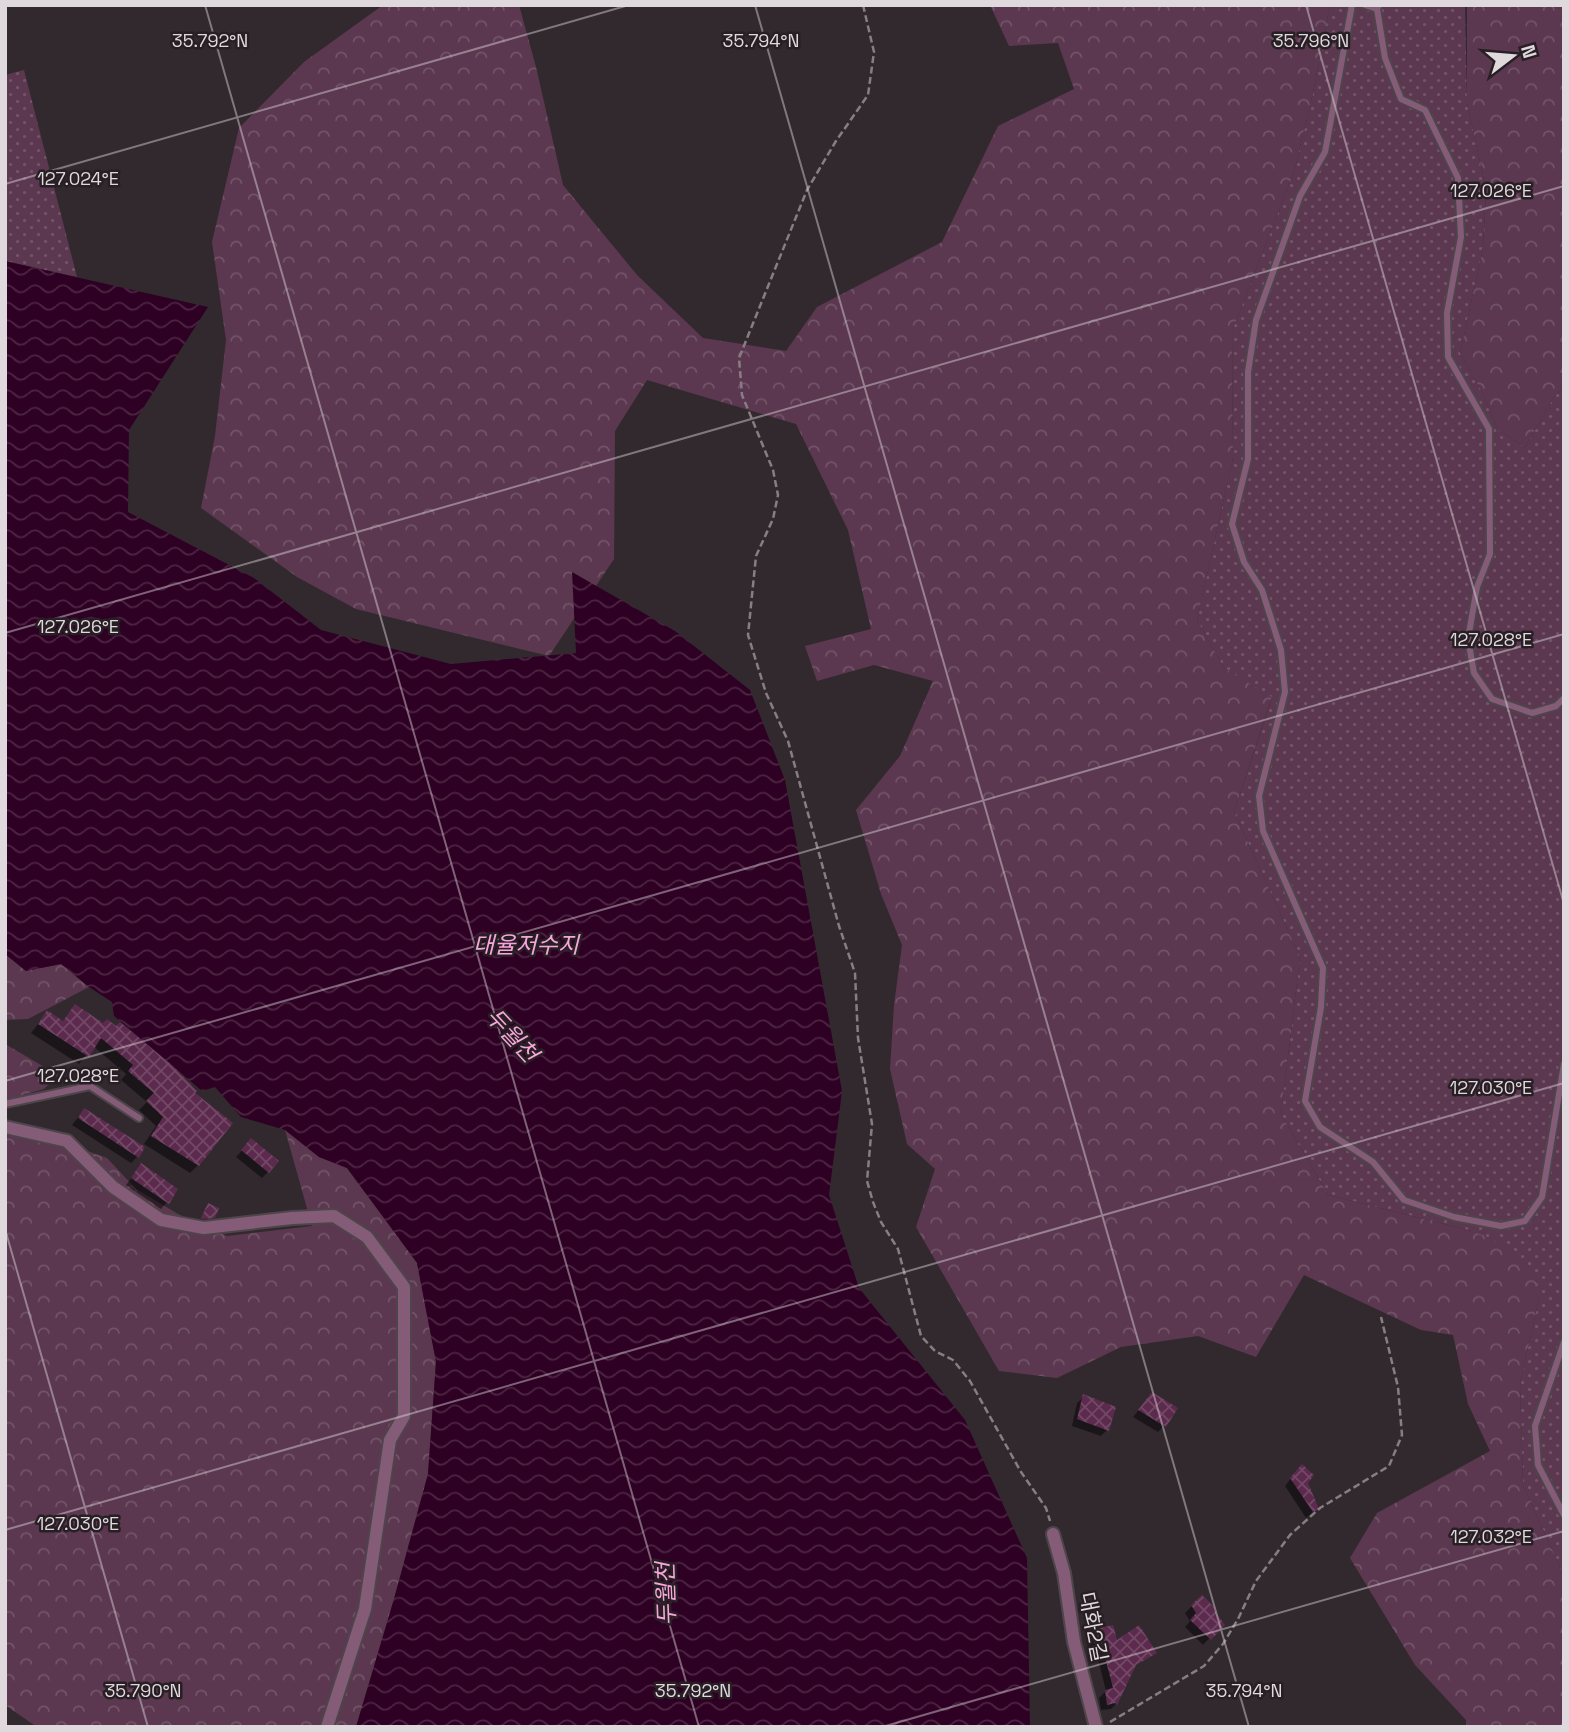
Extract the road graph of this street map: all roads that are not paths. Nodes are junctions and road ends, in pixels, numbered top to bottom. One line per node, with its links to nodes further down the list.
1 (1352, 5): 5 (lane)
2 (1365, 5): 3 (lane)
3 (1378, 7): 4 (lane)
4 (1564, 698)
5 (1564, 1064)
6 (5, 1104): 7 (lane)
7 (139, 1118)
8 (5, 1126): 12 (street)
9 (1564, 1342): 10 (lane)
10 (1564, 1516)
11 (1053, 1534): 13 (street, 대화2길)
12 (327, 1727)
13 (1099, 1727)

